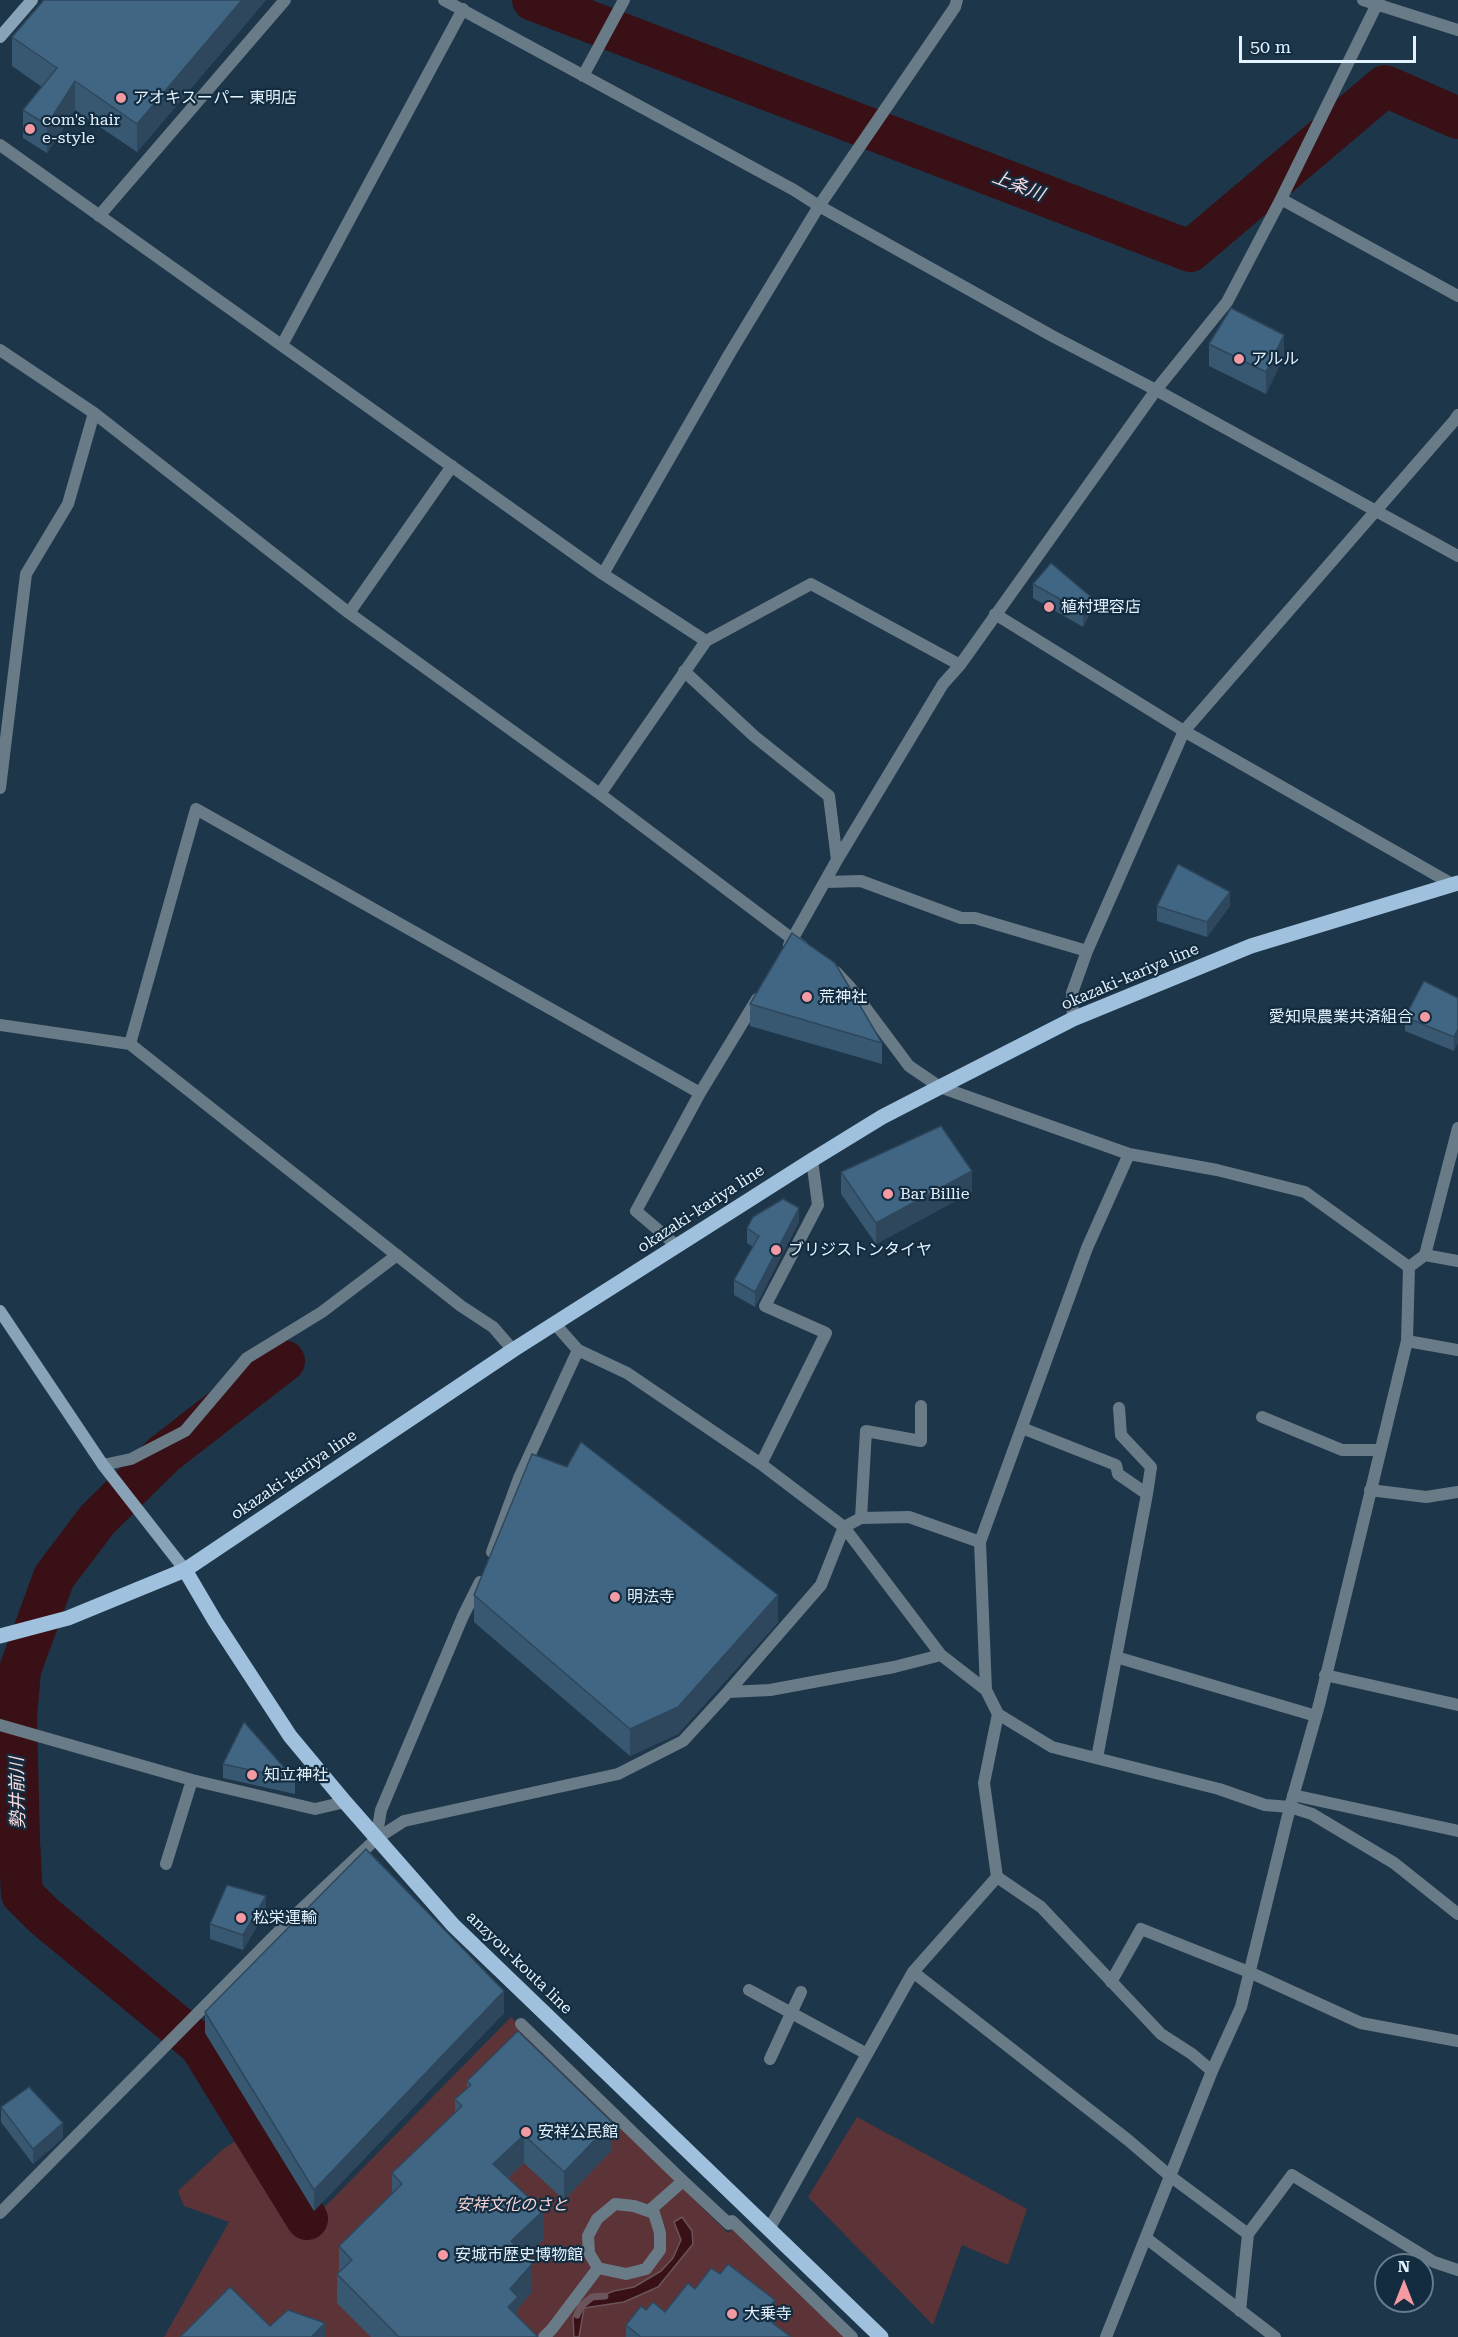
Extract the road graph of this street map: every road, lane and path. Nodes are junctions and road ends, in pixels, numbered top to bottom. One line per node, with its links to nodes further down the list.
1 (32, 0): 10 (street)
2 (285, 0): 15 (street)
3 (444, 0): 8 (street)
4 (624, 0): 11 (street)
5 (957, 0): 14 (street)
6 (1363, 0): 7 (street)
7 (1378, 2): 9 (street); 13 (street)
8 (463, 9): 11 (street); 17 (street)
9 (1458, 30)
10 (0, 37)
11 (583, 76): 14 (street)
12 (0, 145): 15 (street)
13 (1281, 199): 16 (street); 19 (street)
14 (819, 206): 19 (street); 25 (street)
15 (99, 216): 17 (street)
16 (1458, 296)
17 (282, 345): 22 (street)
18 (0, 350): 20 (street)
19 (1156, 390): 23 (street); 27 (street)
20 (94, 413): 26 (street); 31 (street)
21 (1458, 415): 23 (street)
22 (452, 466): 25 (street); 26 (street)
23 (1376, 512): 24 (street); 32 (street)
24 (1458, 556)
25 (603, 574): 28 (street)
26 (349, 614): 34 (street)
27 (994, 614): 29 (street); 32 (street)
28 (706, 641): 29 (street); 30 (street)
29 (960, 665): 35 (street)
30 (684, 671): 34 (street); 35 (street)
31 (3, 724): 33 (street)
32 (1184, 731): 37 (street); 39 (street)
33 (0, 788)
34 (600, 794): 38 (street)
35 (837, 860): 36 (street)
36 (826, 882): 38 (street); 39 (street)
37 (1455, 884): 44 (main road, okazaki-kariya line)
38 (793, 939): 40 (street); 41 (street)
39 (1087, 951): 44 (street)
40 (811, 953)
41 (780, 960)
42 (829, 967): 47 (street)
43 (762, 990): 48 (street)
44 (1073, 1019): 47 (main road, okazaki-kariya line)
45 (0, 1025): 46 (street)
46 (130, 1044): 48 (street); 54 (street)
47 (940, 1087): 50 (street); 51 (main road, okazaki-kariya line)
48 (700, 1093): 52 (street)
49 (1458, 1128): 53 (street)
50 (1129, 1154): 56 (street); 66 (street)
51 (812, 1160): 52 (main road, okazaki-kariya line); 68 (street)
52 (677, 1246): 58 (main road, okazaki-kariya line)
53 (1425, 1255): 55 (street); 56 (street)
54 (397, 1256): 60 (street); 69 (street)
55 (1458, 1261)
56 (1409, 1267): 59 (street)
57 (0, 1311): 69 (street)
58 (555, 1324): 60 (main road, okazaki-kariya line); 61 (street)
59 (1407, 1341): 62 (street); 67 (street)
60 (513, 1350): 76 (main road, okazaki-kariya line)
61 (578, 1350): 68 (street); 92 (street)
62 (1458, 1350)
63 (921, 1406): 73 (street)
64 (1119, 1408): 72 (street)
65 (1262, 1417): 67 (street)
66 (1022, 1428): 72 (street); 75 (street)
67 (1379, 1450): 70 (street)
68 (761, 1464): 74 (street)
69 (103, 1465): 76 (street)
70 (1370, 1490): 71 (street); 80 (street)
71 (1458, 1492)
72 (1147, 1494): 79 (street)
73 (861, 1518): 74 (street); 75 (street)
74 (844, 1527): 78 (street); 82 (street)
75 (980, 1542): 81 (street)
76 (185, 1570): 77 (main road, okazaki-kariya line); 90 (main road, anzyou-kouta line)
77 (0, 1636)
78 (941, 1655): 81 (street); 82 (street)
79 (1116, 1657): 85 (street); 87 (street)
80 (1325, 1675): 83 (street); 85 (street)
81 (986, 1690): 84 (street)
82 (728, 1692): 92 (street)
83 (1458, 1705)
84 (998, 1714): 87 (street); 94 (street)
85 (1316, 1716): 89 (street)
86 (0, 1725): 88 (street)
87 (1098, 1758): 89 (street)
88 (192, 1780): 90 (street); 93 (street)
89 (1291, 1801): 91 (street); 95 (street); 97 (street)
90 (345, 1802): 92 (main road, anzyou-kouta line)
91 (1458, 1831)
92 (376, 1839): 110 (street); 111 (main road, anzyou-kouta line)
93 (166, 1864)
94 (997, 1877): 96 (street); 98 (street)
95 (1458, 1914)
96 (913, 1972): 104 (street); 107 (street)
97 (1250, 1972): 98 (street); 103 (street); 106 (street)
98 (1112, 1982): 106 (street)
99 (749, 1990): 101 (street)
100 (801, 1992): 101 (street)
101 (791, 2013): 104 (street); 105 (street)
102 (521, 2024): 108 (street)
103 (1458, 2042)
104 (867, 2054): 111 (street)
105 (770, 2059)
106 (1212, 2072): 107 (street)
107 (1170, 2176): 112 (street); 113 (street)
108 (682, 2181): 109 (street); 118 (street)
109 (649, 2211): 114 (street); 114 (street)
110 (0, 2213)
111 (769, 2229): 119 (main road, anzyou-kouta line)
112 (1248, 2234): 115 (street); 116 (street)
113 (1146, 2238): 116 (street); 120 (street)
114 (598, 2268): 117 (street)
115 (1458, 2270)
116 (1240, 2311): 121 (street)
117 (544, 2337)
118 (852, 2337)
119 (881, 2337)
120 (1106, 2337)
121 (1275, 2337)

